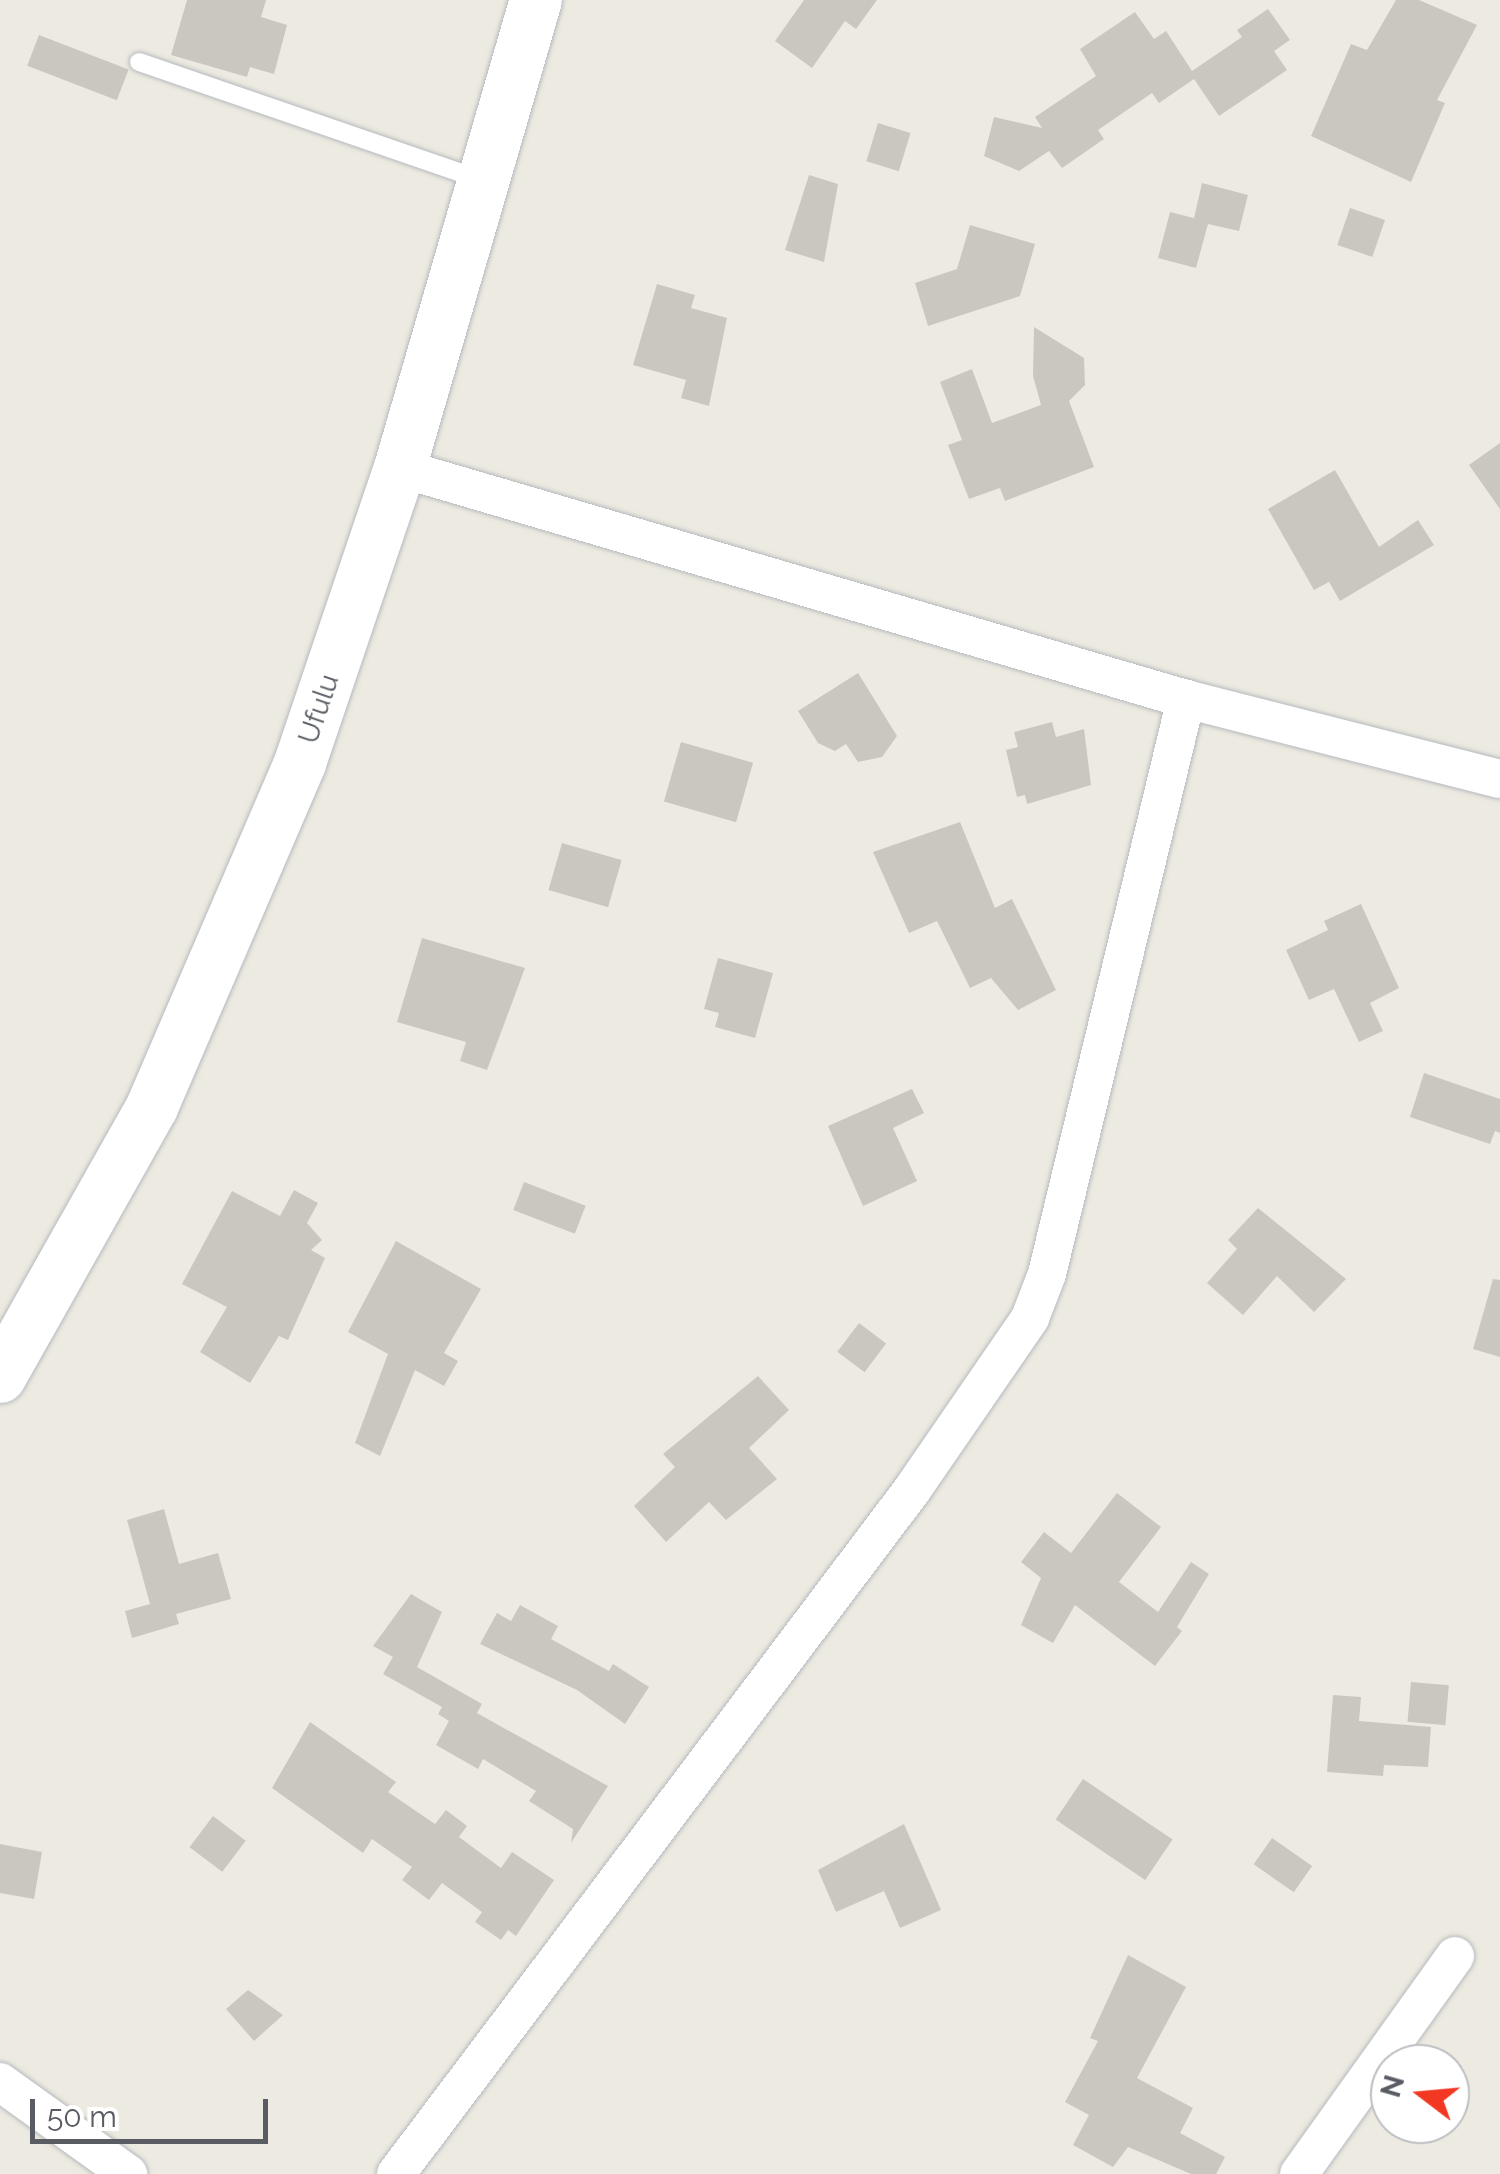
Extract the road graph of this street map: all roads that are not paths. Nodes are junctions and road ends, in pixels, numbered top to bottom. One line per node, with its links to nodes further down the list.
1 (536, 0): 3 (street, Ufulu)
2 (139, 62): 3 (lane)
3 (484, 181): 4 (street, Ufulu)
4 (400, 468): 5 (street); 7 (street, Ufulu)
5 (1186, 699): 6 (street); 11 (street)
6 (1500, 779)
7 (2, 1372)
8 (1455, 1956): 12 (street)
9 (0, 2082): 10 (street)
10 (128, 2174)
11 (396, 2174)
12 (1299, 2174)

